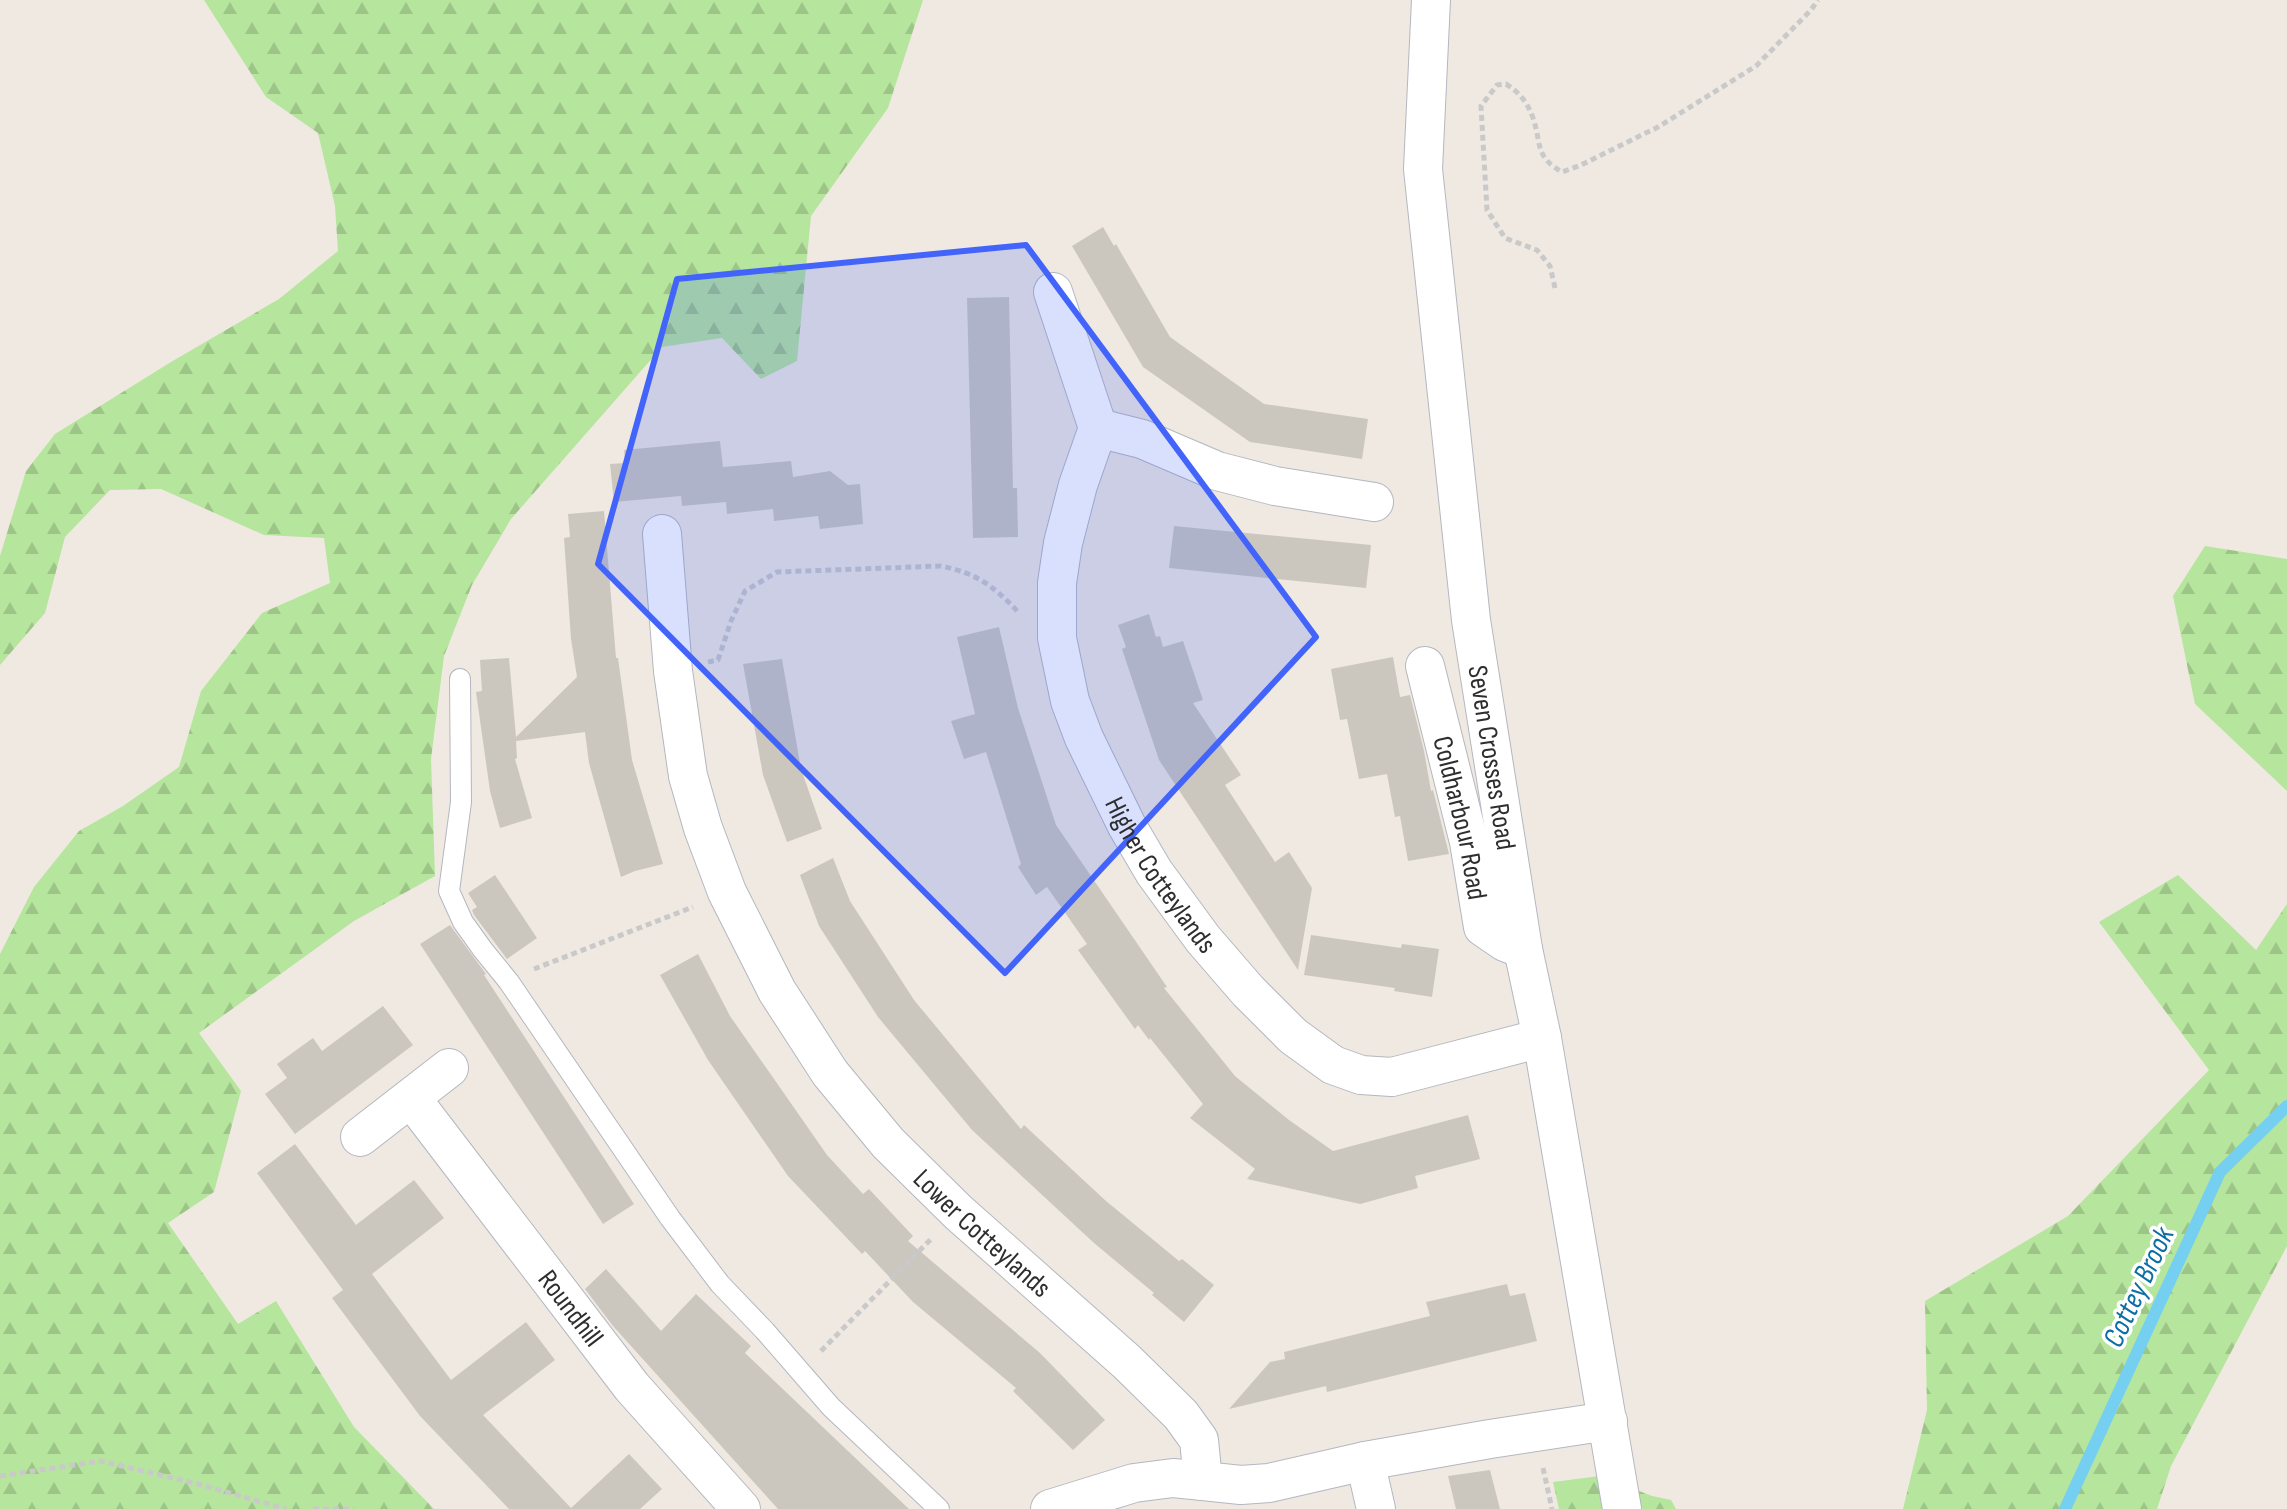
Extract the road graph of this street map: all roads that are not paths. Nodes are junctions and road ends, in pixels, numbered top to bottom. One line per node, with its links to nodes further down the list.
1 (1431, 0): 8 (street, Seven Crosses Road)
2 (1053, 292): 3 (street)
3 (1098, 428): 4 (street); 9 (street, Higher Cotteylands)
4 (1374, 502)
5 (662, 534): 15 (street, Lower Cotteylands)
6 (1425, 666): 8 (street, Coldharbour Road)
7 (460, 679): 17 (lane)
8 (1523, 949): 9 (street, Seven Crosses Road)
9 (1542, 1038): 13 (street, Seven Crosses Road)
10 (449, 1068): 11 (street)
11 (411, 1098): 12 (street); 16 (street, Roundhill)
12 (360, 1137)
13 (1608, 1421): 14 (street); 20 (street, Seven Crosses Road)
14 (1365, 1461): 15 (street); 19 (street)
15 (1203, 1481): 18 (street)
16 (741, 1509)
17 (939, 1509)
18 (1050, 1509)
19 (1376, 1509)
20 (1622, 1509)

